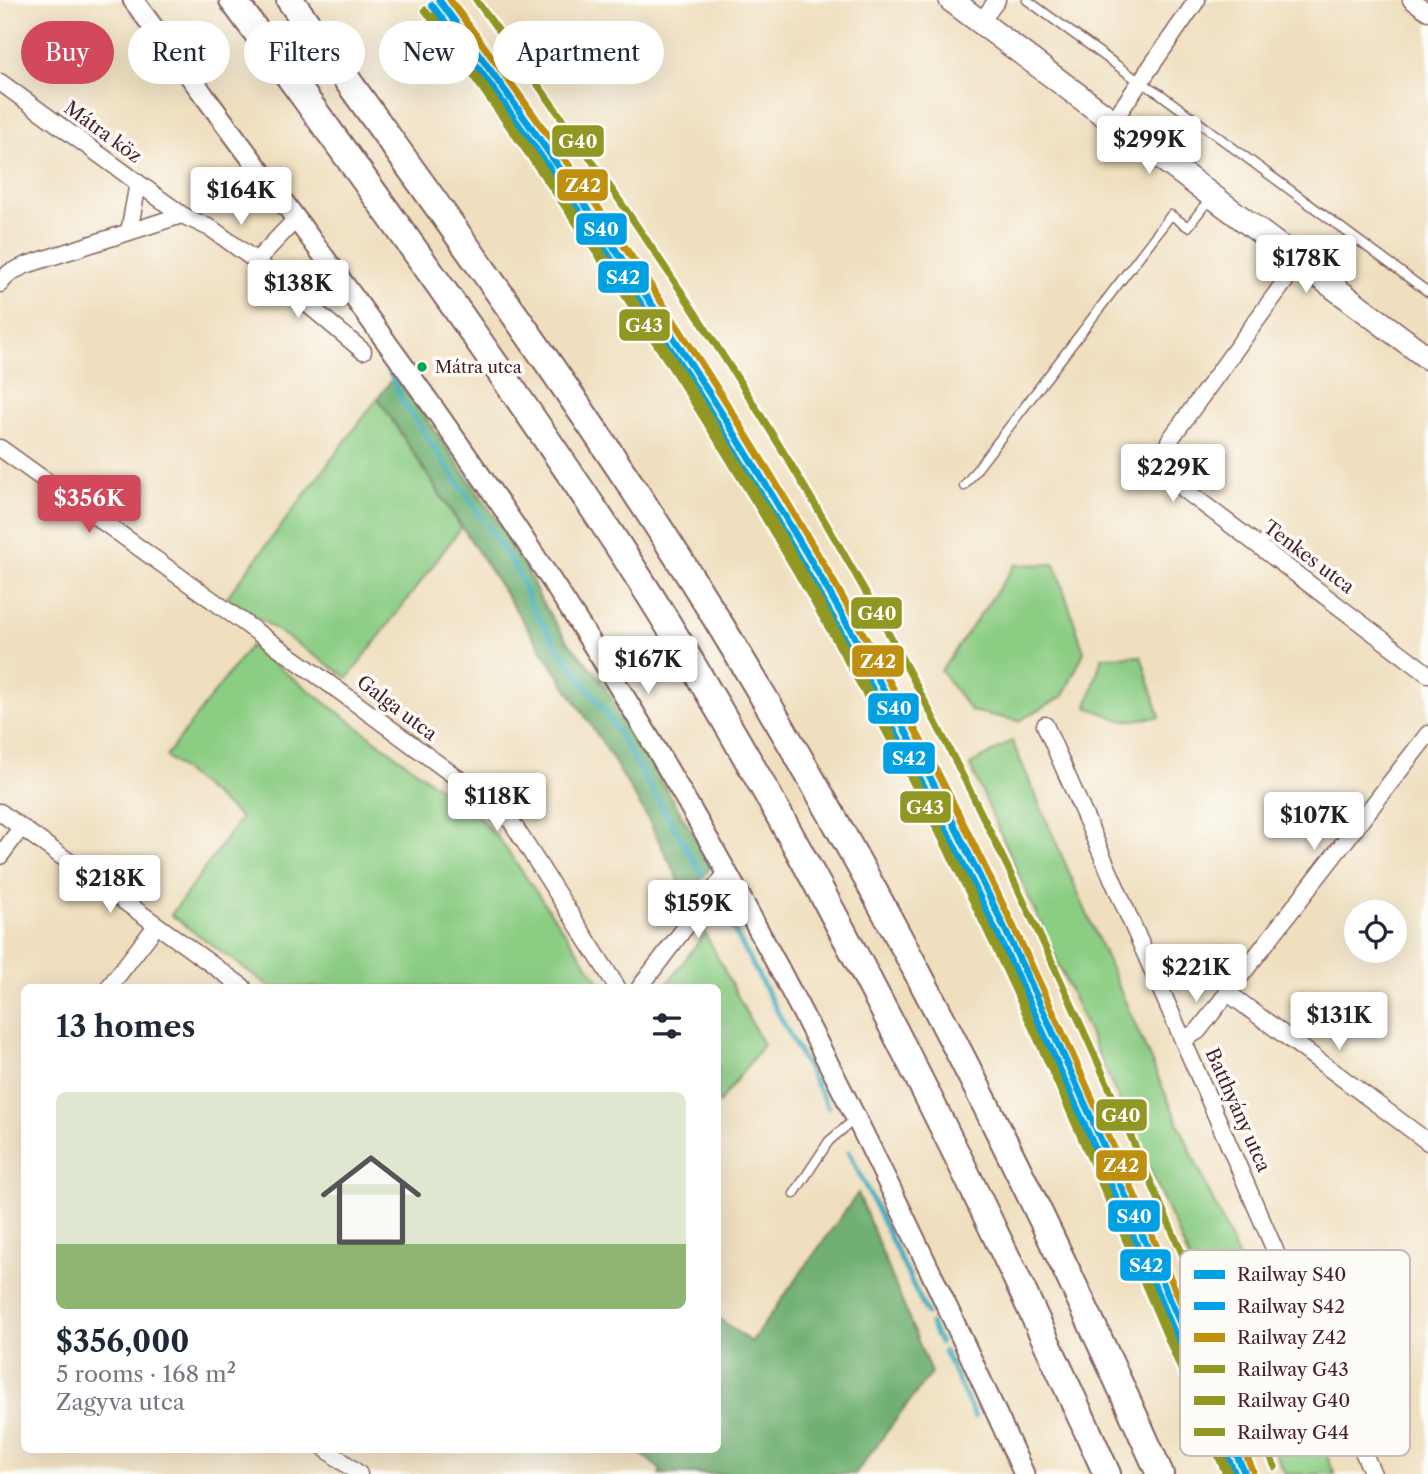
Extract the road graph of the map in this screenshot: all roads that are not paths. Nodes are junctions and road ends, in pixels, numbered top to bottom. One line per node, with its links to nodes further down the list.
1 (133, 0): 17 (street)
2 (233, 0): 49 (highway)
3 (290, 0): 50 (highway)
4 (951, 0): 10 (main road)
5 (997, 0): 10 (street)
6 (1027, 0): 12 (lane)
7 (1197, 0): 12 (street)
8 (1411, 0): 9 (street)
9 (1428, 12)
10 (981, 22): 13 (main road)
11 (0, 82): 14 (street, Mátra köz)
12 (1140, 82): 13 (street); 22 (lane)
13 (1113, 121): 15 (main road)
14 (138, 183): 16 (street, Mátra köz); 18 (street)
15 (1211, 196): 20 (main road); 26 (lane)
16 (182, 215): 18 (street); 19 (street)
17 (296, 219): 19 (street); 33 (street)
18 (129, 232): 21 (street)
19 (256, 261): 23 (street)
20 (1300, 262): 24 (main road); 27 (street, Tenkes utca)
21 (0, 285)
22 (1428, 292)
23 (363, 351)
24 (1428, 358)
25 (0, 448): 37 (street, Galga utca)
26 (964, 486)
27 (1428, 674)
28 (1045, 726): 40 (street, Batthyány utca)
29 (1428, 734): 39 (street)
30 (0, 812): 31 (street)
31 (21, 828): 32 (street); 34 (street)
32 (0, 856)
33 (728, 872): 38 (street); 41 (street)
34 (156, 926): 35 (street); 36 (street)
35 (111, 984)
36 (239, 984)
37 (615, 984)
38 (642, 984)
39 (1228, 993): 40 (street); 42 (street)
40 (1184, 1039): 44 (street, Batthyány utca)
41 (857, 1117): 43 (lane); 48 (street)
42 (1428, 1142)
43 (794, 1194)
44 (1276, 1250)
45 (331, 1453): 47 (street)
46 (1365, 1456): 51 (street, Batthyány utca)
47 (359, 1474)
48 (1024, 1474)
49 (1107, 1474)
50 (1160, 1474)
51 (1373, 1474)

